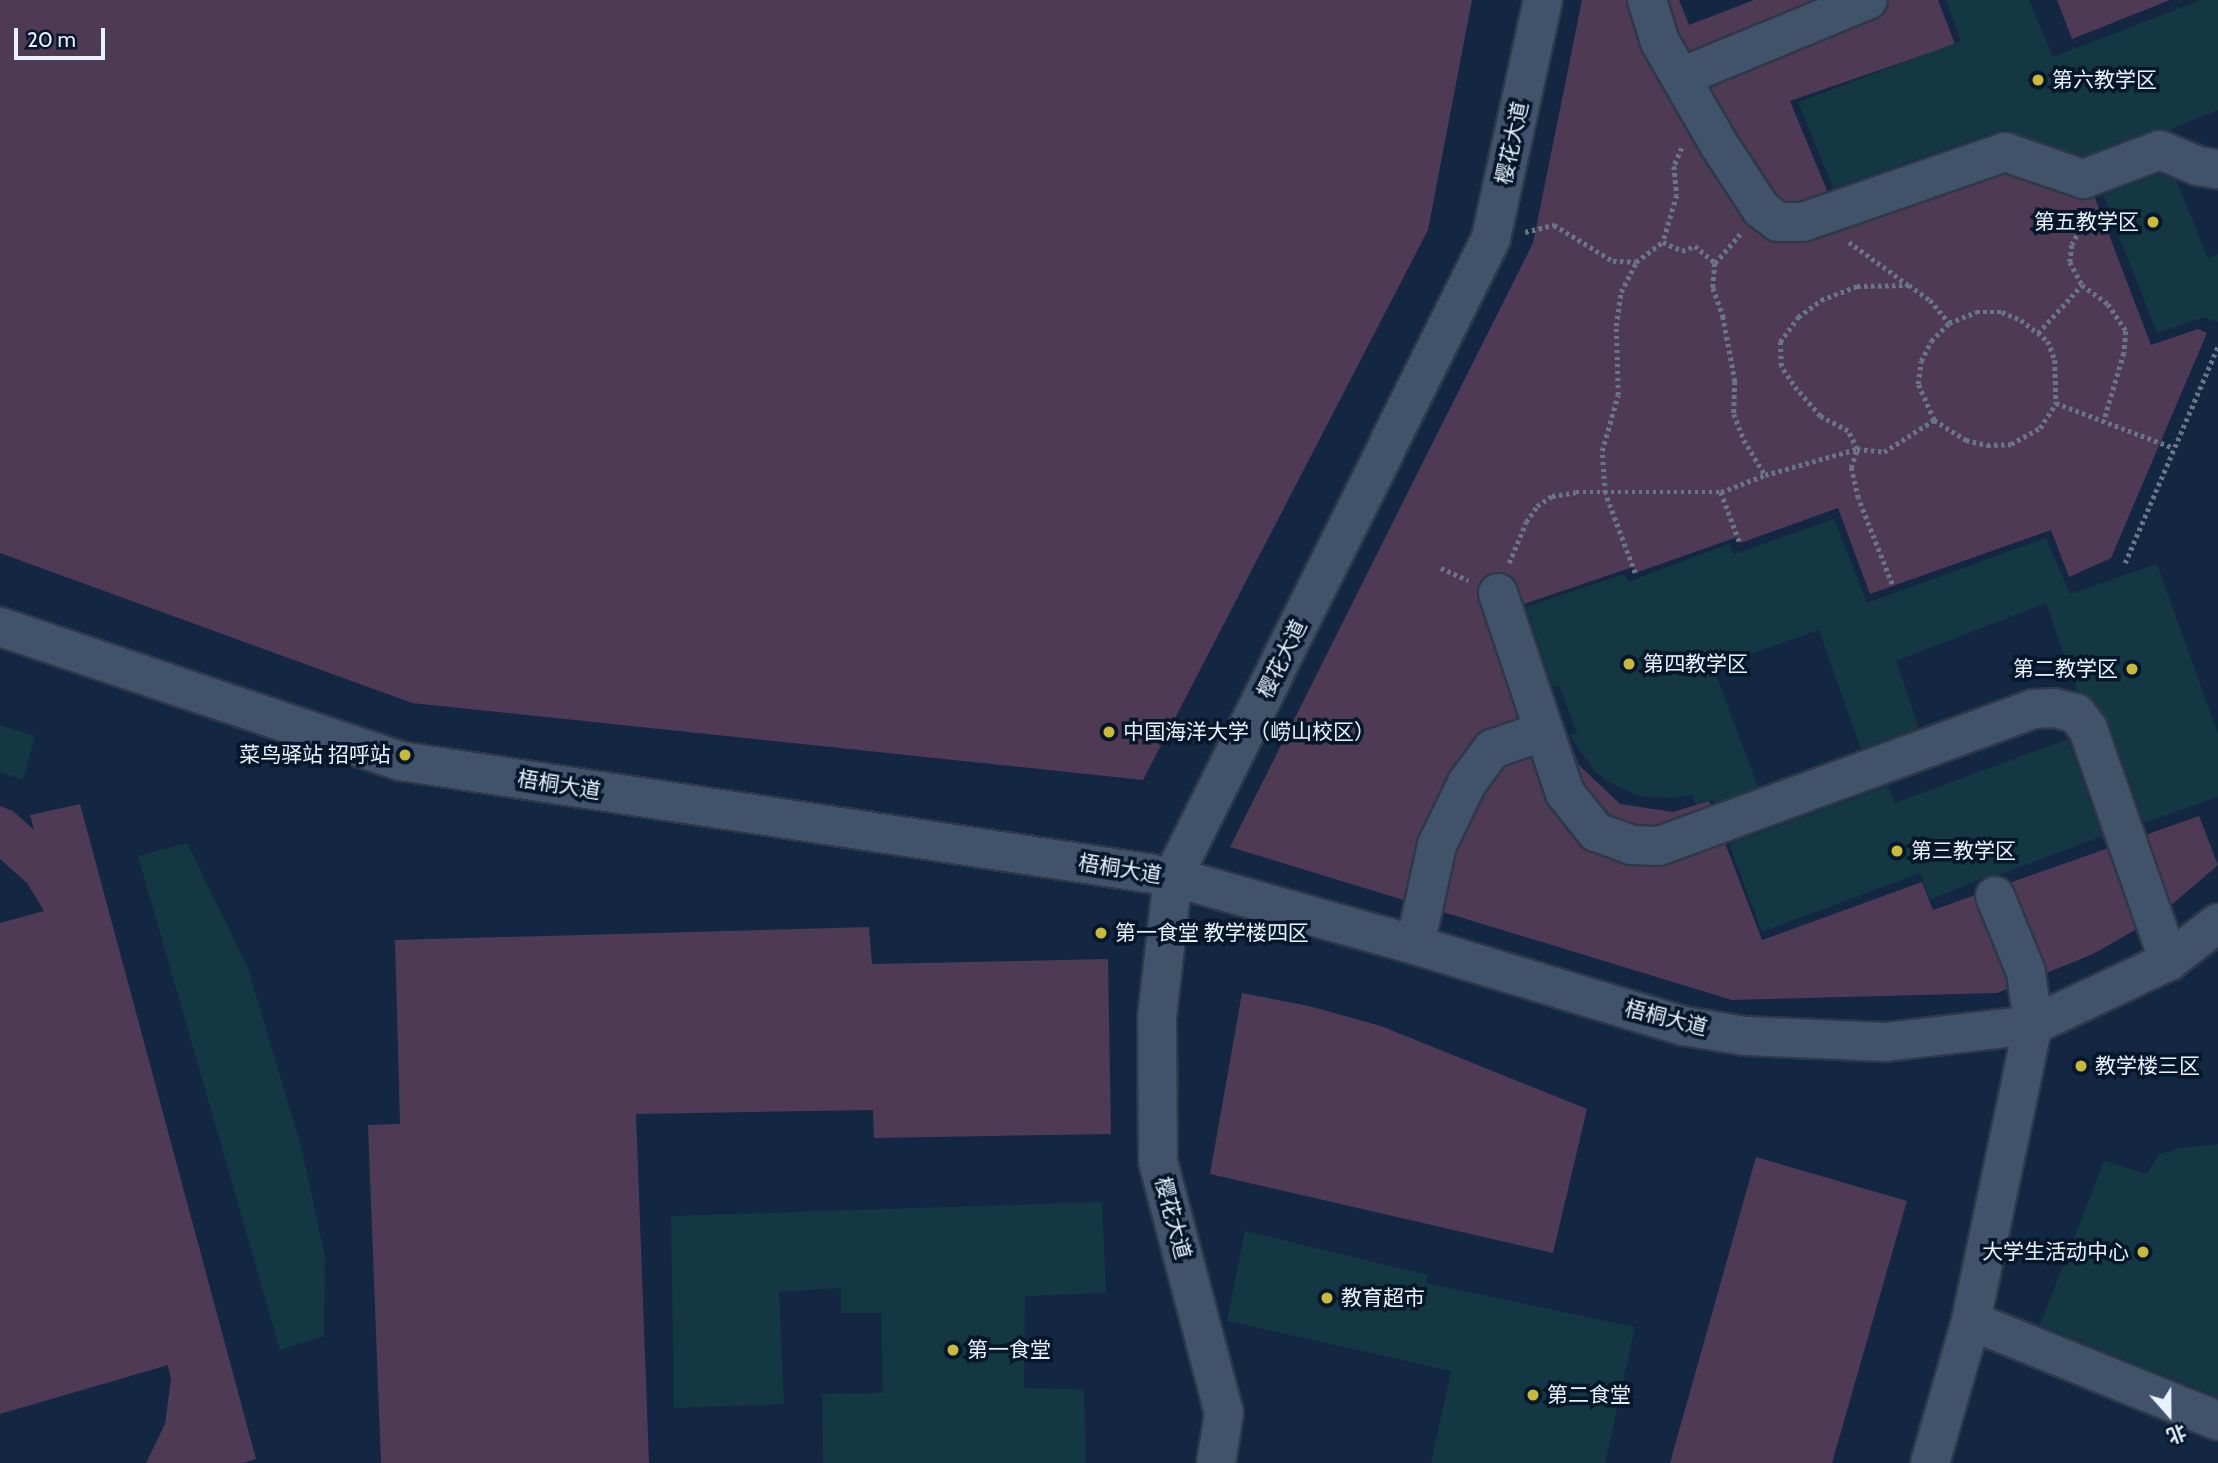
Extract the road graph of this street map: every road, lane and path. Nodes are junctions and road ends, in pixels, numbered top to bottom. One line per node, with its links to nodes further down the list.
1 (1543, 0): 10 (lane, 樱花大道)
2 (1647, 0): 4 (lane)
3 (1868, 0): 4 (lane)
4 (1681, 77): 5 (lane)
5 (1705, 119): 8 (lane); 11 (path)
6 (2218, 169): 7 (lane)
7 (2088, 177): 9 (lane); 15 (path)
8 (1761, 209): 9 (lane); 13 (path)
9 (1803, 222): 14 (path)
10 (1491, 238): 12 (path); 35 (lane, 樱花大道)
11 (1663, 242): 12 (path); 13 (path)
12 (1636, 262): 26 (path)
13 (1715, 263): 24 (path)
14 (1909, 285): 16 (path); 23 (path)
15 (2081, 285): 17 (path); 21 (path)
16 (1949, 323): 17 (path); 20 (path)
17 (2038, 333): 19 (path)
18 (2218, 346): 22 (path)
19 (2056, 403): 20 (path); 21 (path)
20 (1934, 420): 23 (path)
21 (2104, 421): 22 (path)
22 (2174, 447): 28 (path)
23 (1857, 449): 24 (path); 31 (path)
24 (1765, 475): 25 (path)
25 (1721, 492): 26 (path); 27 (path)
26 (1605, 493): 30 (path); 32 (path)
27 (1740, 543)
28 (2125, 563)
29 (1441, 568): 32 (path)
30 (1635, 573)
31 (1892, 584)
32 (1498, 593): 34 (lane)
33 (0, 627): 35 (lane, 梧桐大道)
34 (1544, 731): 38 (lane); 39 (lane)
35 (1173, 877): 38 (lane, 梧桐大道); 43 (lane, 樱花大道)
36 (1995, 896): 40 (lane)
37 (2218, 923): 39 (lane, 梧桐大道)
38 (1415, 945): 40 (lane, 梧桐大道)
39 (2169, 961): 40 (lane, 梧桐大道)
40 (2032, 1025): 41 (lane)
41 (1971, 1321): 42 (lane); 44 (lane)
42 (2218, 1421)
43 (1216, 1463)
44 (1930, 1463)

